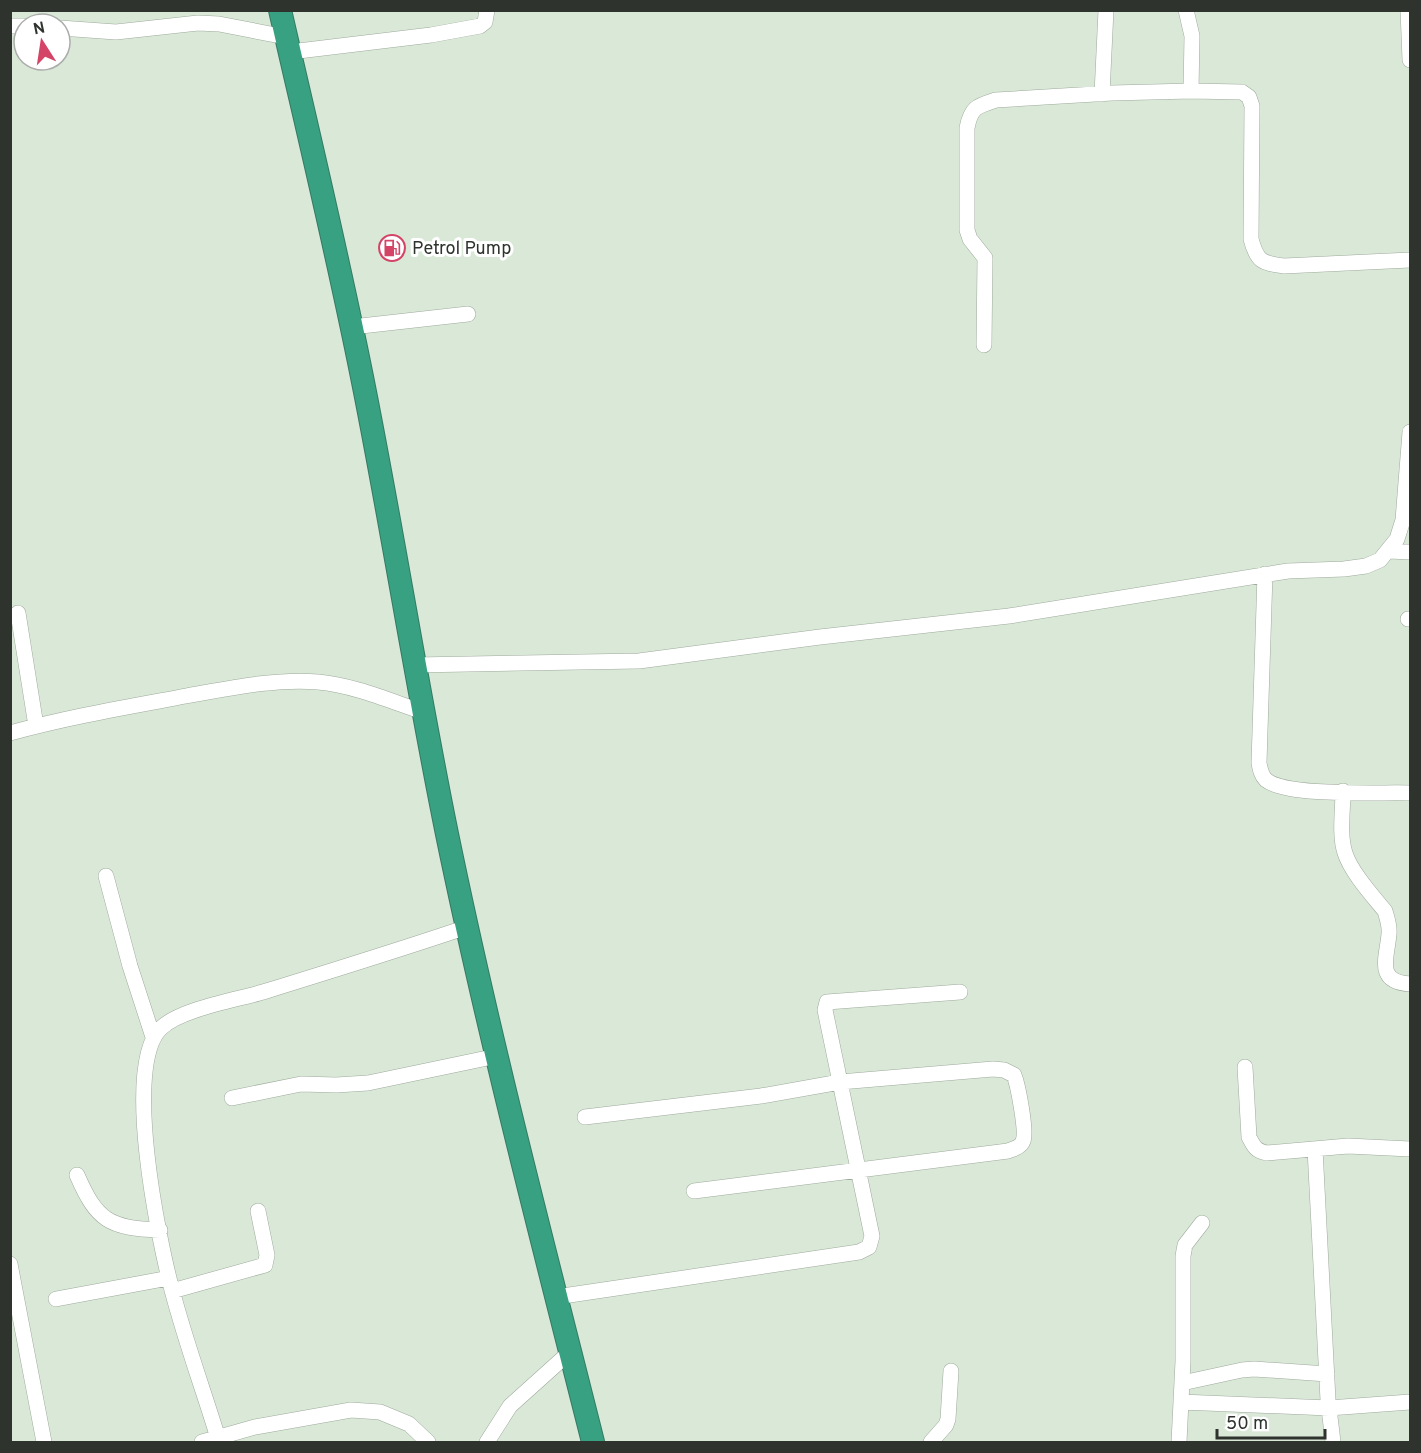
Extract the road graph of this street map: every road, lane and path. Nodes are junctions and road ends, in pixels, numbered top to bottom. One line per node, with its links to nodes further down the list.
1 (280, 10): 7 (highway)
2 (487, 10): 7 (street)
3 (1106, 10): 10 (street)
4 (1186, 10): 9 (street)
5 (1408, 10): 8 (street)
6 (72, 29): 7 (street)
7 (288, 44): 13 (highway)
8 (1410, 60)
9 (1191, 91): 10 (street); 11 (street)
10 (1102, 94): 14 (street)
11 (1410, 260)
12 (468, 314): 13 (street)
13 (352, 327): 21 (highway)
14 (984, 345)
15 (1410, 432): 16 (street)
16 (1409, 453): 17 (street)
17 (1390, 551): 18 (street); 19 (street)
18 (1410, 552)
19 (1265, 574): 21 (street); 25 (street)
20 (18, 613): 23 (street)
21 (415, 665): 22 (highway)
22 (423, 712): 23 (street); 28 (highway)
23 (36, 726): 24 (street)
24 (10, 733)
25 (1343, 791): 26 (street); 29 (street)
26 (1410, 793)
27 (106, 876): 31 (street)
28 (467, 927): 31 (street); 32 (highway)
29 (1410, 984)
30 (960, 992): 34 (street)
31 (153, 1037): 44 (street)
32 (497, 1056): 35 (street); 47 (highway)
33 (1245, 1066): 37 (street)
34 (840, 1082): 36 (street); 39 (street); 39 (street)
35 (232, 1098)
36 (585, 1117)
37 (1315, 1149): 38 (street); 51 (street)
38 (1410, 1149)
39 (858, 1169): 41 (street); 47 (street)
40 (77, 1175): 44 (street)
41 (694, 1191)
42 (258, 1211): 46 (street)
43 (1202, 1223): 52 (street)
44 (160, 1230): 46 (street)
45 (10, 1264): 57 (street)
46 (171, 1284): 48 (street); 56 (street)
47 (556, 1297): 49 (highway)
48 (57, 1299)
49 (570, 1352): 60 (street); 61 (highway)
50 (951, 1371): 62 (street)
51 (1327, 1374): 52 (street); 55 (street)
52 (1182, 1383): 53 (street)
53 (1181, 1402): 55 (street); 63 (street)
54 (1410, 1402): 55 (street)
55 (1329, 1408): 64 (street)
56 (218, 1438): 58 (street); 59 (street)
57 (44, 1443)
58 (202, 1443)
59 (428, 1443)
60 (487, 1443)
61 (593, 1443)
62 (931, 1443)
63 (1179, 1443)
64 (1332, 1443)

